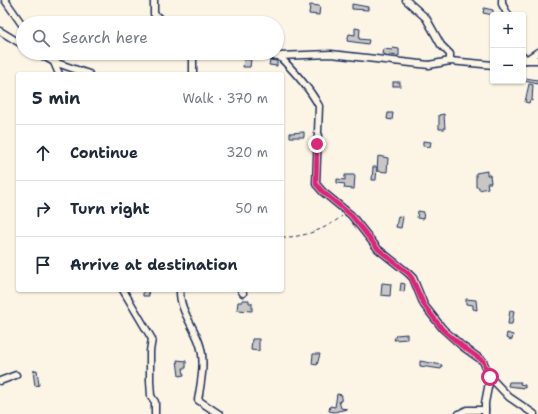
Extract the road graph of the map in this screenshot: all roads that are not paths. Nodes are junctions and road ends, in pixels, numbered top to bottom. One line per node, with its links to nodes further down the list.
1 (5, 0): 6 (street)
2 (154, 0): 7 (street)
3 (406, 0): 18 (street)
4 (502, 0): 5 (street)
5 (506, 12)
6 (16, 16)
7 (156, 16)
8 (0, 32): 9 (street)
9 (16, 41)
10 (538, 52): 12 (street)
11 (284, 56): 18 (street)
12 (526, 58)
13 (526, 59): 17 (street)
14 (50, 60): 19 (street)
15 (193, 60): 23 (street)
16 (283, 60): 27 (street)
17 (538, 60)
18 (450, 61): 20 (street)
19 (54, 62): 21 (street); 22 (street)
20 (490, 65)
21 (58, 72)
22 (83, 72)
23 (193, 72)
24 (123, 292): 30 (street)
25 (180, 292): 31 (street)
26 (16, 374): 28 (street)
27 (490, 377): 29 (street); 33 (street)
28 (0, 381)
29 (485, 412): 32 (street)
30 (155, 414)
31 (219, 414)
32 (459, 414)
33 (534, 414)

